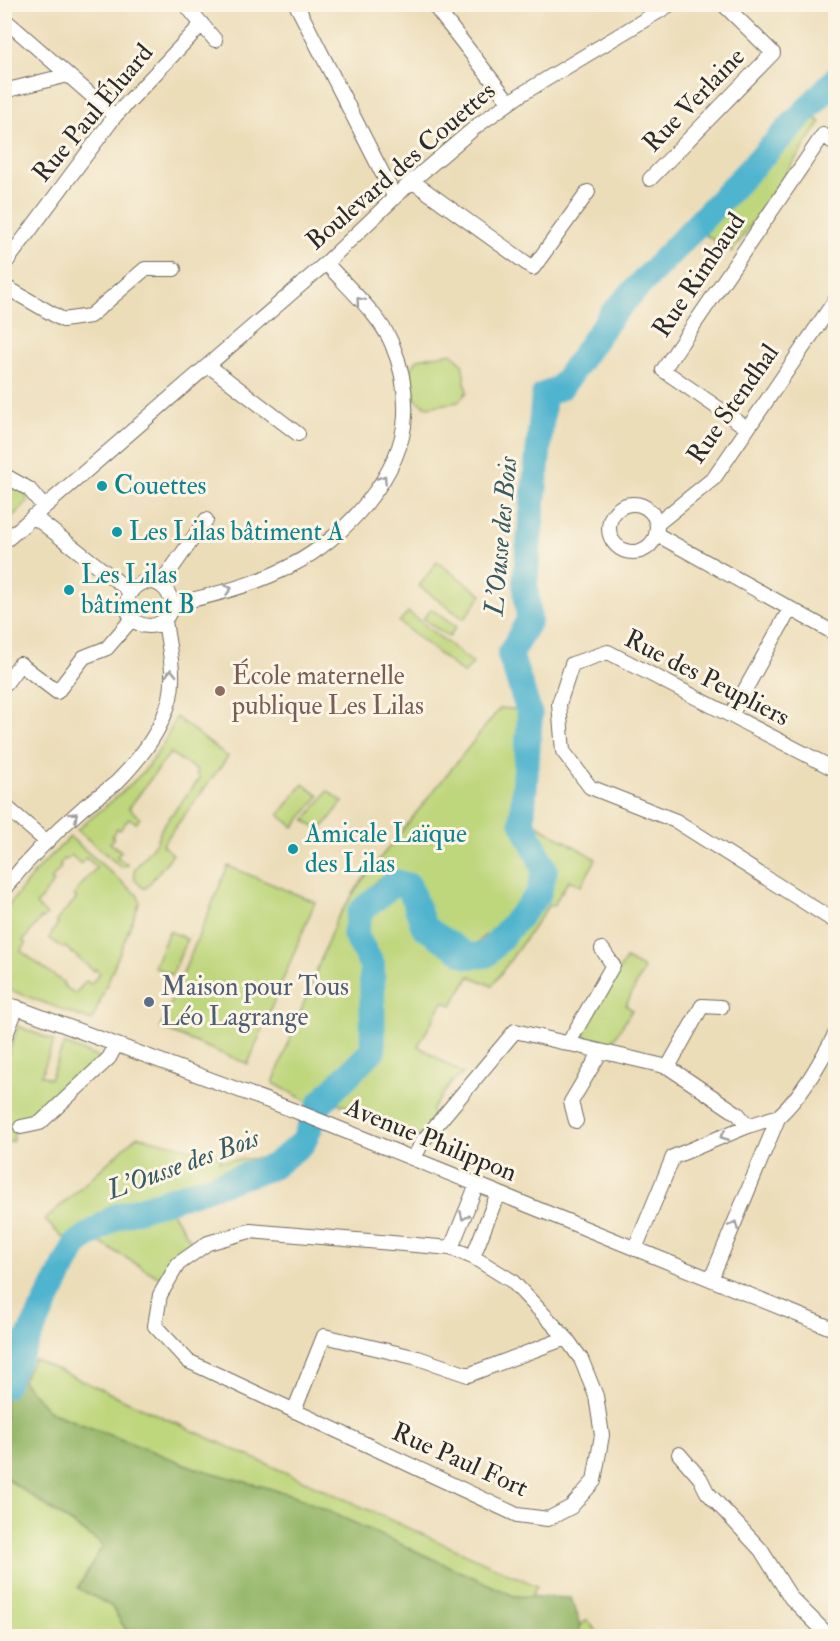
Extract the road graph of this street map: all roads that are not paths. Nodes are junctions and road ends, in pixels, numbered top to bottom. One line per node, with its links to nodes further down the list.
1 (185, 4): 7 (street)
2 (296, 4): 17 (street)
3 (433, 4): 11 (street)
4 (671, 4): 11 (street, Boulevard des Couettes)
5 (723, 4): 14 (street, Rue Verlaine)
6 (4, 19): 9 (street)
7 (201, 24): 8 (street); 12 (street, Rue Paul Éluard)
8 (215, 40)
9 (68, 75): 10 (street); 12 (street)
10 (4, 91)
11 (509, 102): 15 (street, Boulevard des Couettes)
12 (115, 116): 19 (street, Rue Paul Éluard)
13 (836, 144): 24 (street, Rue Rimbaud)
14 (650, 179)
15 (412, 181): 16 (street); 17 (street, Boulevard des Couettes)
16 (588, 192)
17 (395, 198): 18 (street, Boulevard des Couettes)
18 (326, 263): 23 (street, Boulevard des Couettes); 32 (street, one-way to 18)
19 (4, 265)
20 (174, 268): 21 (street)
21 (4, 286)
22 (836, 299): 24 (street, Rue Stendhal)
23 (209, 366): 25 (street); 27 (street, Boulevard des Couettes)
24 (747, 428): 33 (street, Rue Stendhal)
25 (298, 434)
26 (4, 476): 27 (street)
27 (39, 512): 29 (street, Boulevard des Couettes); 31 (street)
28 (206, 519): 30 (street)
29 (4, 542)
30 (160, 585): 31 (street); 32 (street)
31 (131, 592): 34 (street)
32 (172, 604): 35 (street)
33 (790, 609): 36 (street); 38 (street)
34 (132, 619): 35 (street); 37 (street)
35 (165, 621): 41 (street, one-way to 35)
36 (836, 634)
37 (6, 682)
38 (731, 715): 39 (street, Rue des Peupliers); 43 (street, Rue des Peupliers)
39 (836, 770)
40 (4, 805): 41 (street)
41 (47, 842): 42 (street)
42 (4, 889)
43 (836, 922)
44 (602, 949): 49 (street)
45 (11, 1005): 48 (street); 50 (street, Avenue Philippon)
46 (721, 1007): 52 (street)
47 (836, 1033): 53 (street)
48 (4, 1039)
49 (568, 1044): 51 (street); 57 (street)
50 (116, 1045): 56 (street); 57 (street, Avenue Philippon)
51 (600, 1053): 52 (street); 54 (street)
52 (668, 1068): 55 (street)
53 (779, 1116): 55 (street); 63 (street, one-way to 53)
54 (576, 1121)
55 (747, 1126): 61 (street, one-way to 61)
56 (21, 1128)
57 (414, 1159): 58 (street, Avenue Philippon)
58 (477, 1184): 59 (street, Avenue Philippon); 60 (street, one-way to 60)
59 (498, 1193): 61 (street, Avenue Philippon); 62 (street)
60 (451, 1248): 62 (street, Rue Paul Fort); 66 (street, Rue Paul Fort)
61 (635, 1249): 63 (street, Avenue Philippon)
62 (474, 1257): 65 (street, Rue Paul Fort)
63 (711, 1279): 64 (street, Avenue Philippon)
64 (836, 1330)
65 (567, 1338): 66 (street); 66 (street, Rue Paul Fort)
66 (294, 1412)
67 (679, 1454): 68 (street)
68 (829, 1636)

